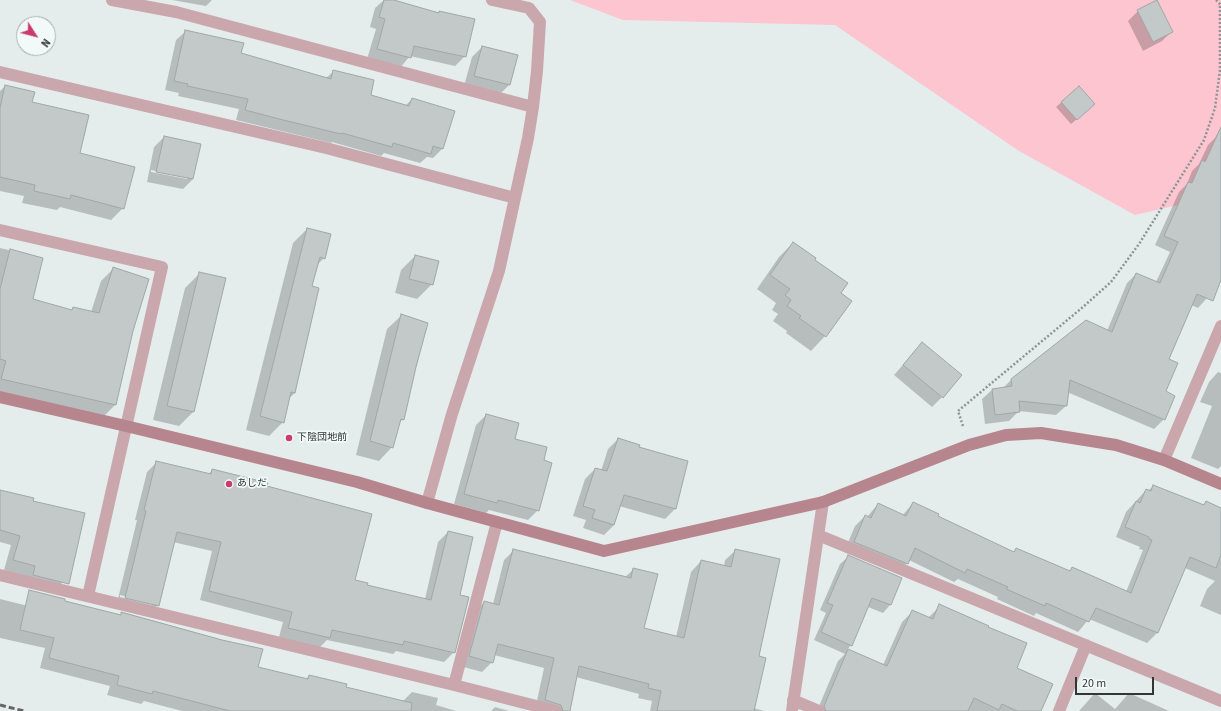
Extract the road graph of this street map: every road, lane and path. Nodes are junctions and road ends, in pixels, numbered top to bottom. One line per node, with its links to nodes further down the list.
1 (112, 0): 6 (street)
2 (492, 0): 6 (street)
3 (1216, 0): 4 (path)
4 (1220, 5): 12 (path)
5 (0, 72): 7 (street)
6 (533, 107): 7 (street)
7 (515, 198): 16 (street)
8 (0, 230): 11 (street)
9 (1221, 326): 13 (street)
10 (0, 397): 11 (street)
11 (126, 426): 16 (street); 20 (street)
12 (969, 445): 13 (street); 15 (street)
13 (1164, 460): 14 (street)
14 (1221, 484)
15 (823, 502): 17 (street); 18 (street)
16 (427, 503): 17 (street)
17 (496, 522): 22 (street)
18 (818, 535): 21 (street); 24 (street)
19 (0, 575): 20 (street)
20 (88, 596): 22 (street)
21 (1086, 645): 23 (street); 27 (street)
22 (454, 685): 25 (street)
23 (1221, 701)
24 (792, 706): 26 (street)
25 (556, 711)
26 (819, 711)
27 (1059, 711)

